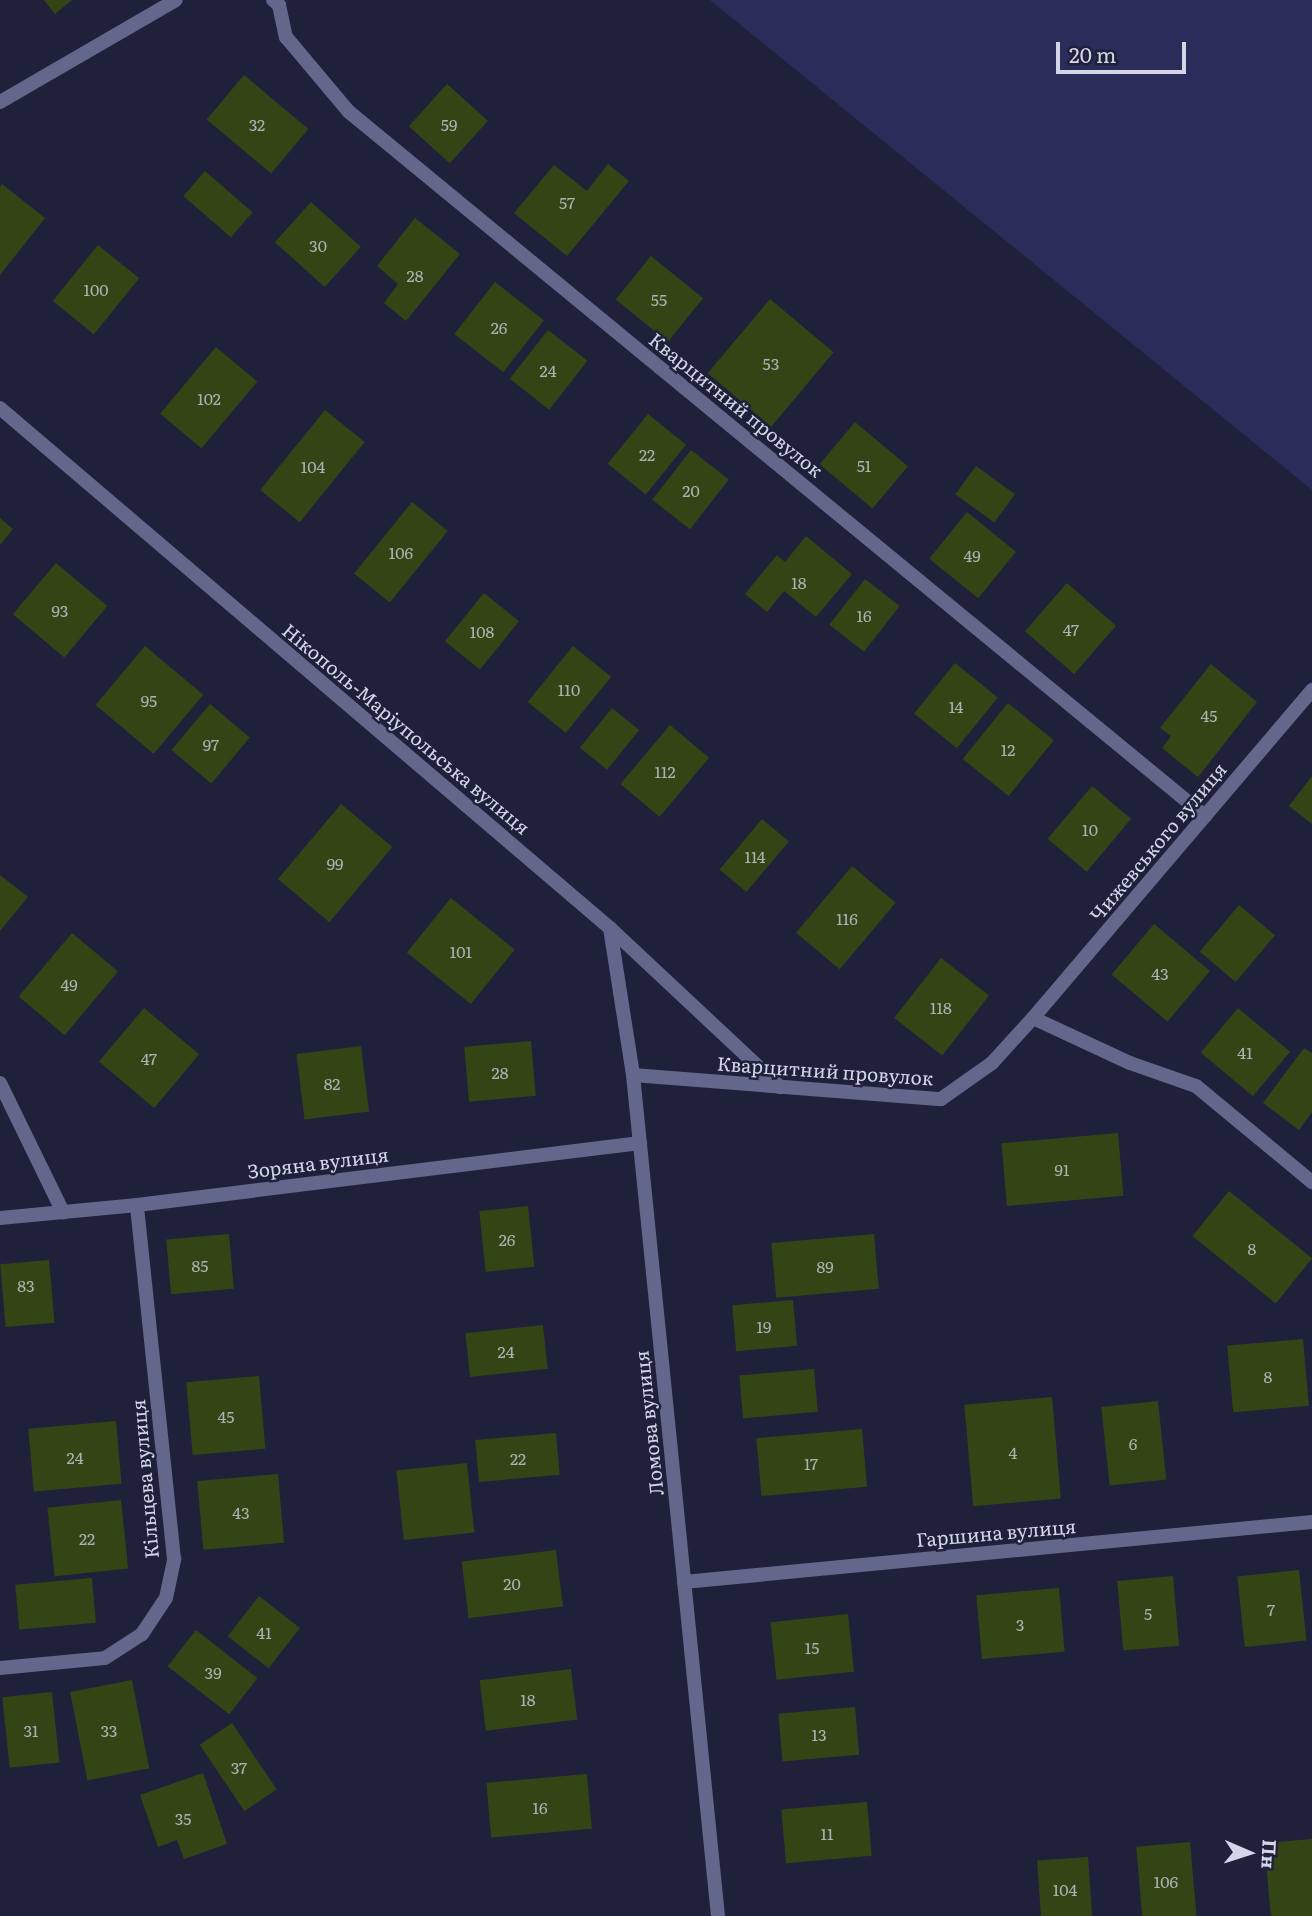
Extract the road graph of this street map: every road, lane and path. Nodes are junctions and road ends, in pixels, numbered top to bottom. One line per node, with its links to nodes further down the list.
1 (176, 0): 3 (street)
2 (273, 0): 6 (street, Кварцитний провулок)
3 (0, 102)
4 (0, 408): 7 (street, Нікополь-Маріупольська вулиця)
5 (1312, 690): 6 (street, Чижевського вулиця)
6 (1205, 816): 8 (street, Чижевського вулиця)
7 (610, 928): 9 (street, Ломова вулиця); 11 (street, Нікополь-Маріупольська вулиця)
8 (1033, 1018): 11 (street, Кварцитний провулок); 13 (street)
9 (633, 1076): 11 (street, Кварцитний провулок); 12 (street, Ломова вулиця)
10 (0, 1083): 15 (street)
11 (780, 1087)
12 (640, 1143): 14 (street, Зоряна вулиця); 18 (street, Ломова вулиця)
13 (1312, 1182)
14 (137, 1205): 15 (street, Зоряна вулиця); 19 (street, Кільцева вулиця)
15 (64, 1212): 16 (street, Зоряна вулиця)
16 (0, 1218)
17 (1312, 1522): 18 (street, Гаршина вулиця)
18 (684, 1582): 20 (street, Ломова вулиця)
19 (0, 1668)
20 (718, 1916)

